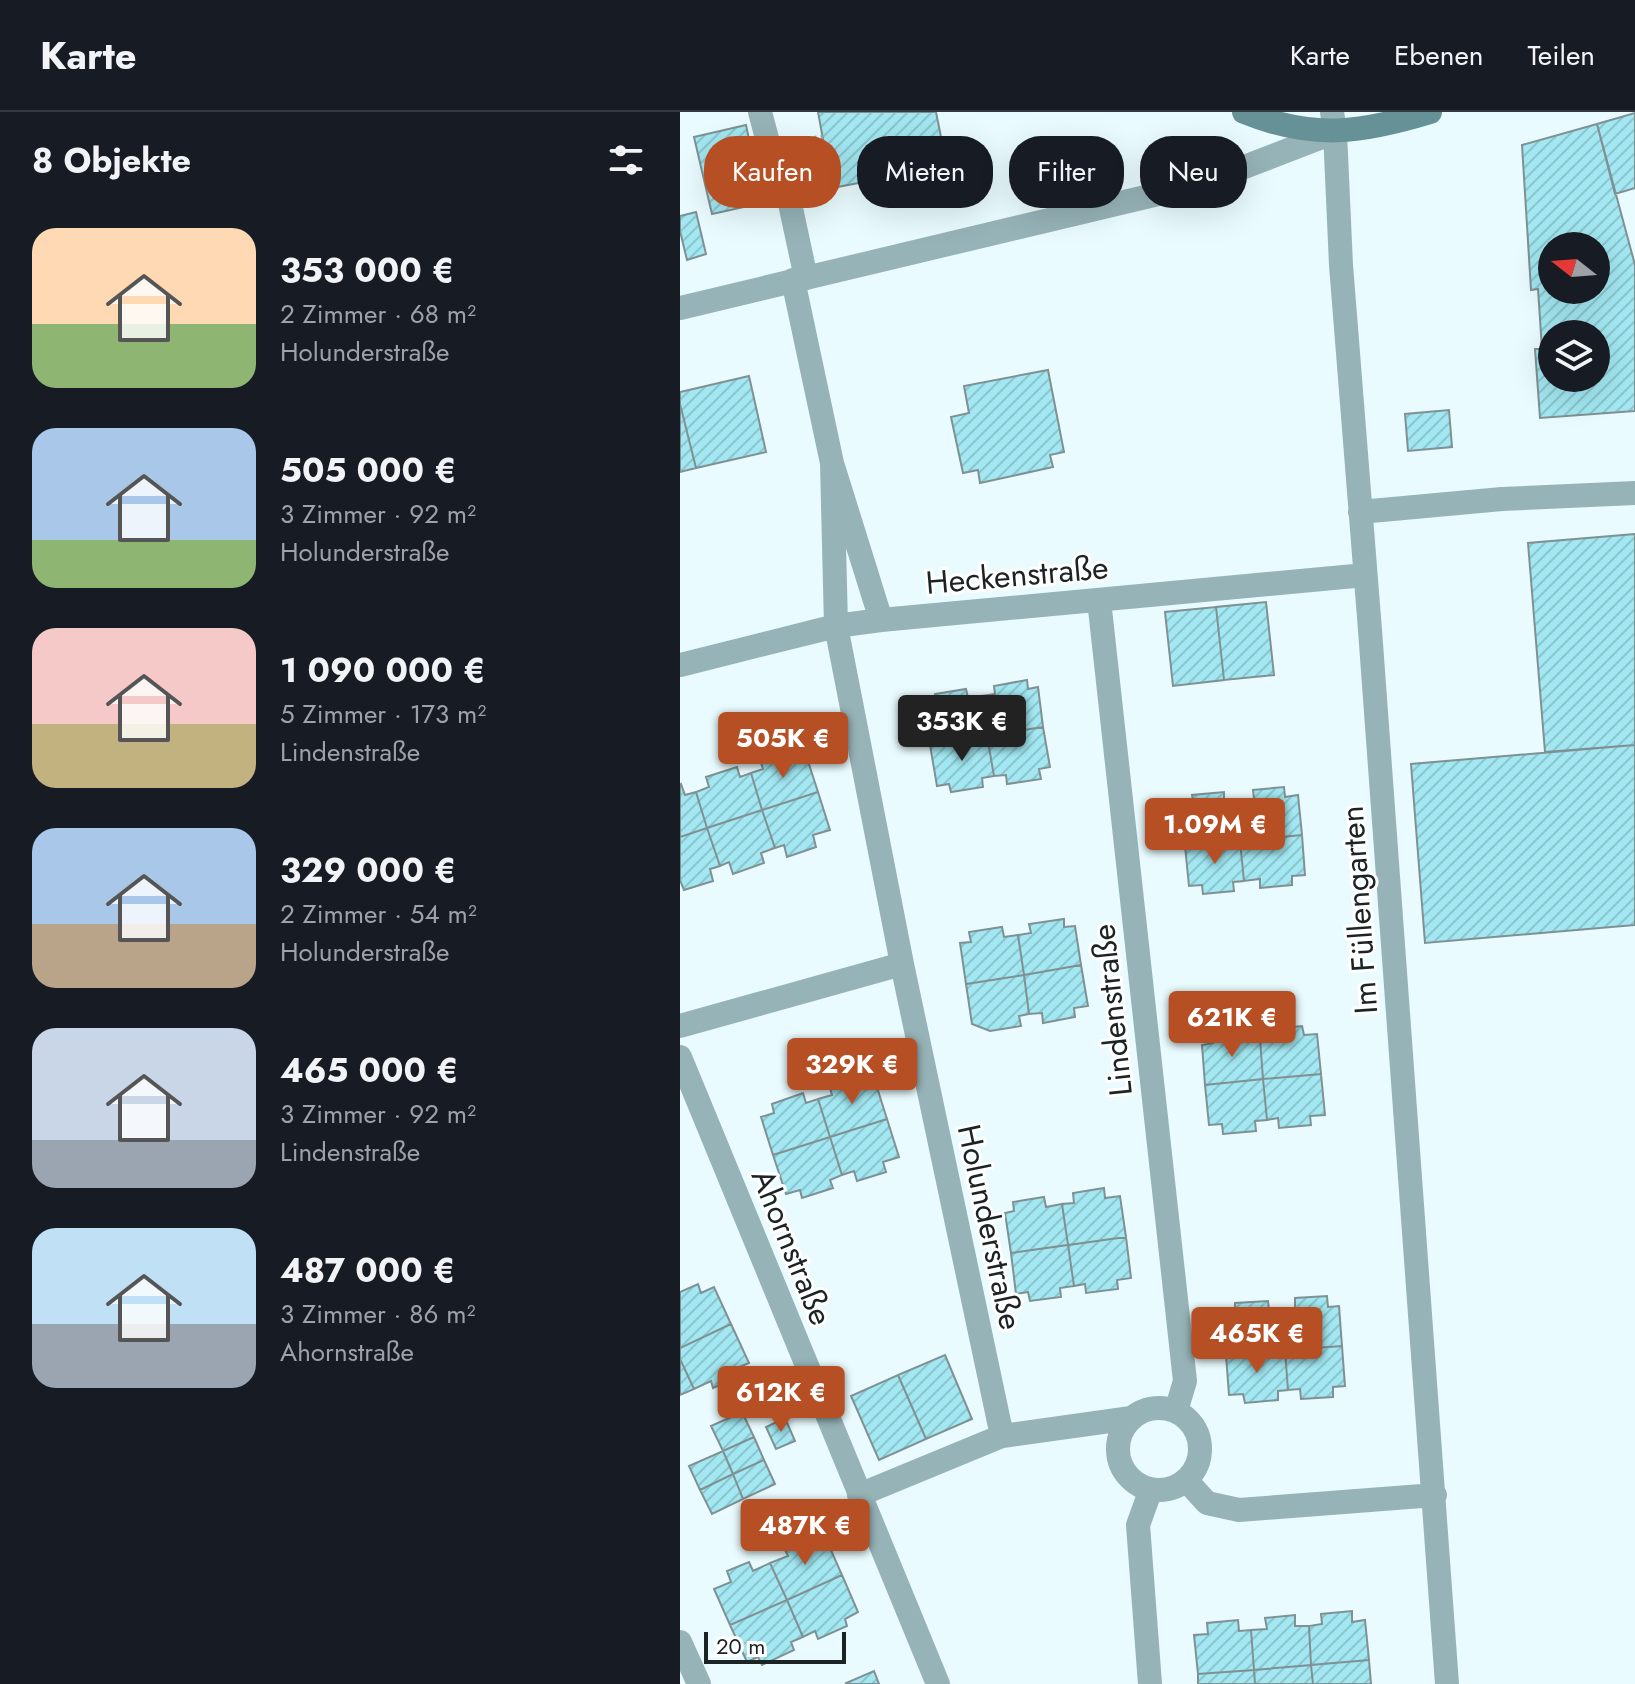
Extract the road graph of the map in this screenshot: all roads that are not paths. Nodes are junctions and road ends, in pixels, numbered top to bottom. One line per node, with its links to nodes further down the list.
1 (760, 112): 5 (street, Holunderstraße)
2 (1244, 112): 4 (street)
3 (1430, 112): 4 (street)
4 (1334, 122): 5 (street); 9 (street, Im Füllengarten)
5 (799, 279): 6 (street); 7 (street, Holunderstraße)
6 (680, 308)
7 (832, 463): 12 (street, Holunderstraße); 13 (street, Holunderstraße)
8 (1635, 493): 9 (street)
9 (1360, 512): 10 (street, Im Füllengarten)
10 (1365, 575): 11 (street, Heckenstraße); 24 (street, Im Füllengarten)
11 (1099, 600): 12 (street, Heckenstraße); 18 (street, Lindenstraße)
12 (881, 620): 13 (street, Heckenstraße)
13 (836, 626): 14 (street, Heckenstraße); 15 (street, Holunderstraße)
14 (680, 665)
15 (902, 964): 16 (street); 20 (street, Holunderstraße)
16 (680, 1026)
17 (680, 1057): 23 (street, Ahornstraße)
18 (1176, 1411): 19 (street); 21 (street)
19 (1131, 1418): 20 (street); 22 (street)
20 (1002, 1436): 23 (street)
21 (1186, 1480): 22 (street); 24 (street)
22 (1151, 1489): 28 (street)
23 (859, 1495): 27 (street, Ahornstraße)
24 (1435, 1495): 29 (street, Im Füllengarten)
25 (682, 1651): 26 (street)
26 (699, 1684)
27 (938, 1684)
28 (1150, 1684)
29 (1447, 1684)

